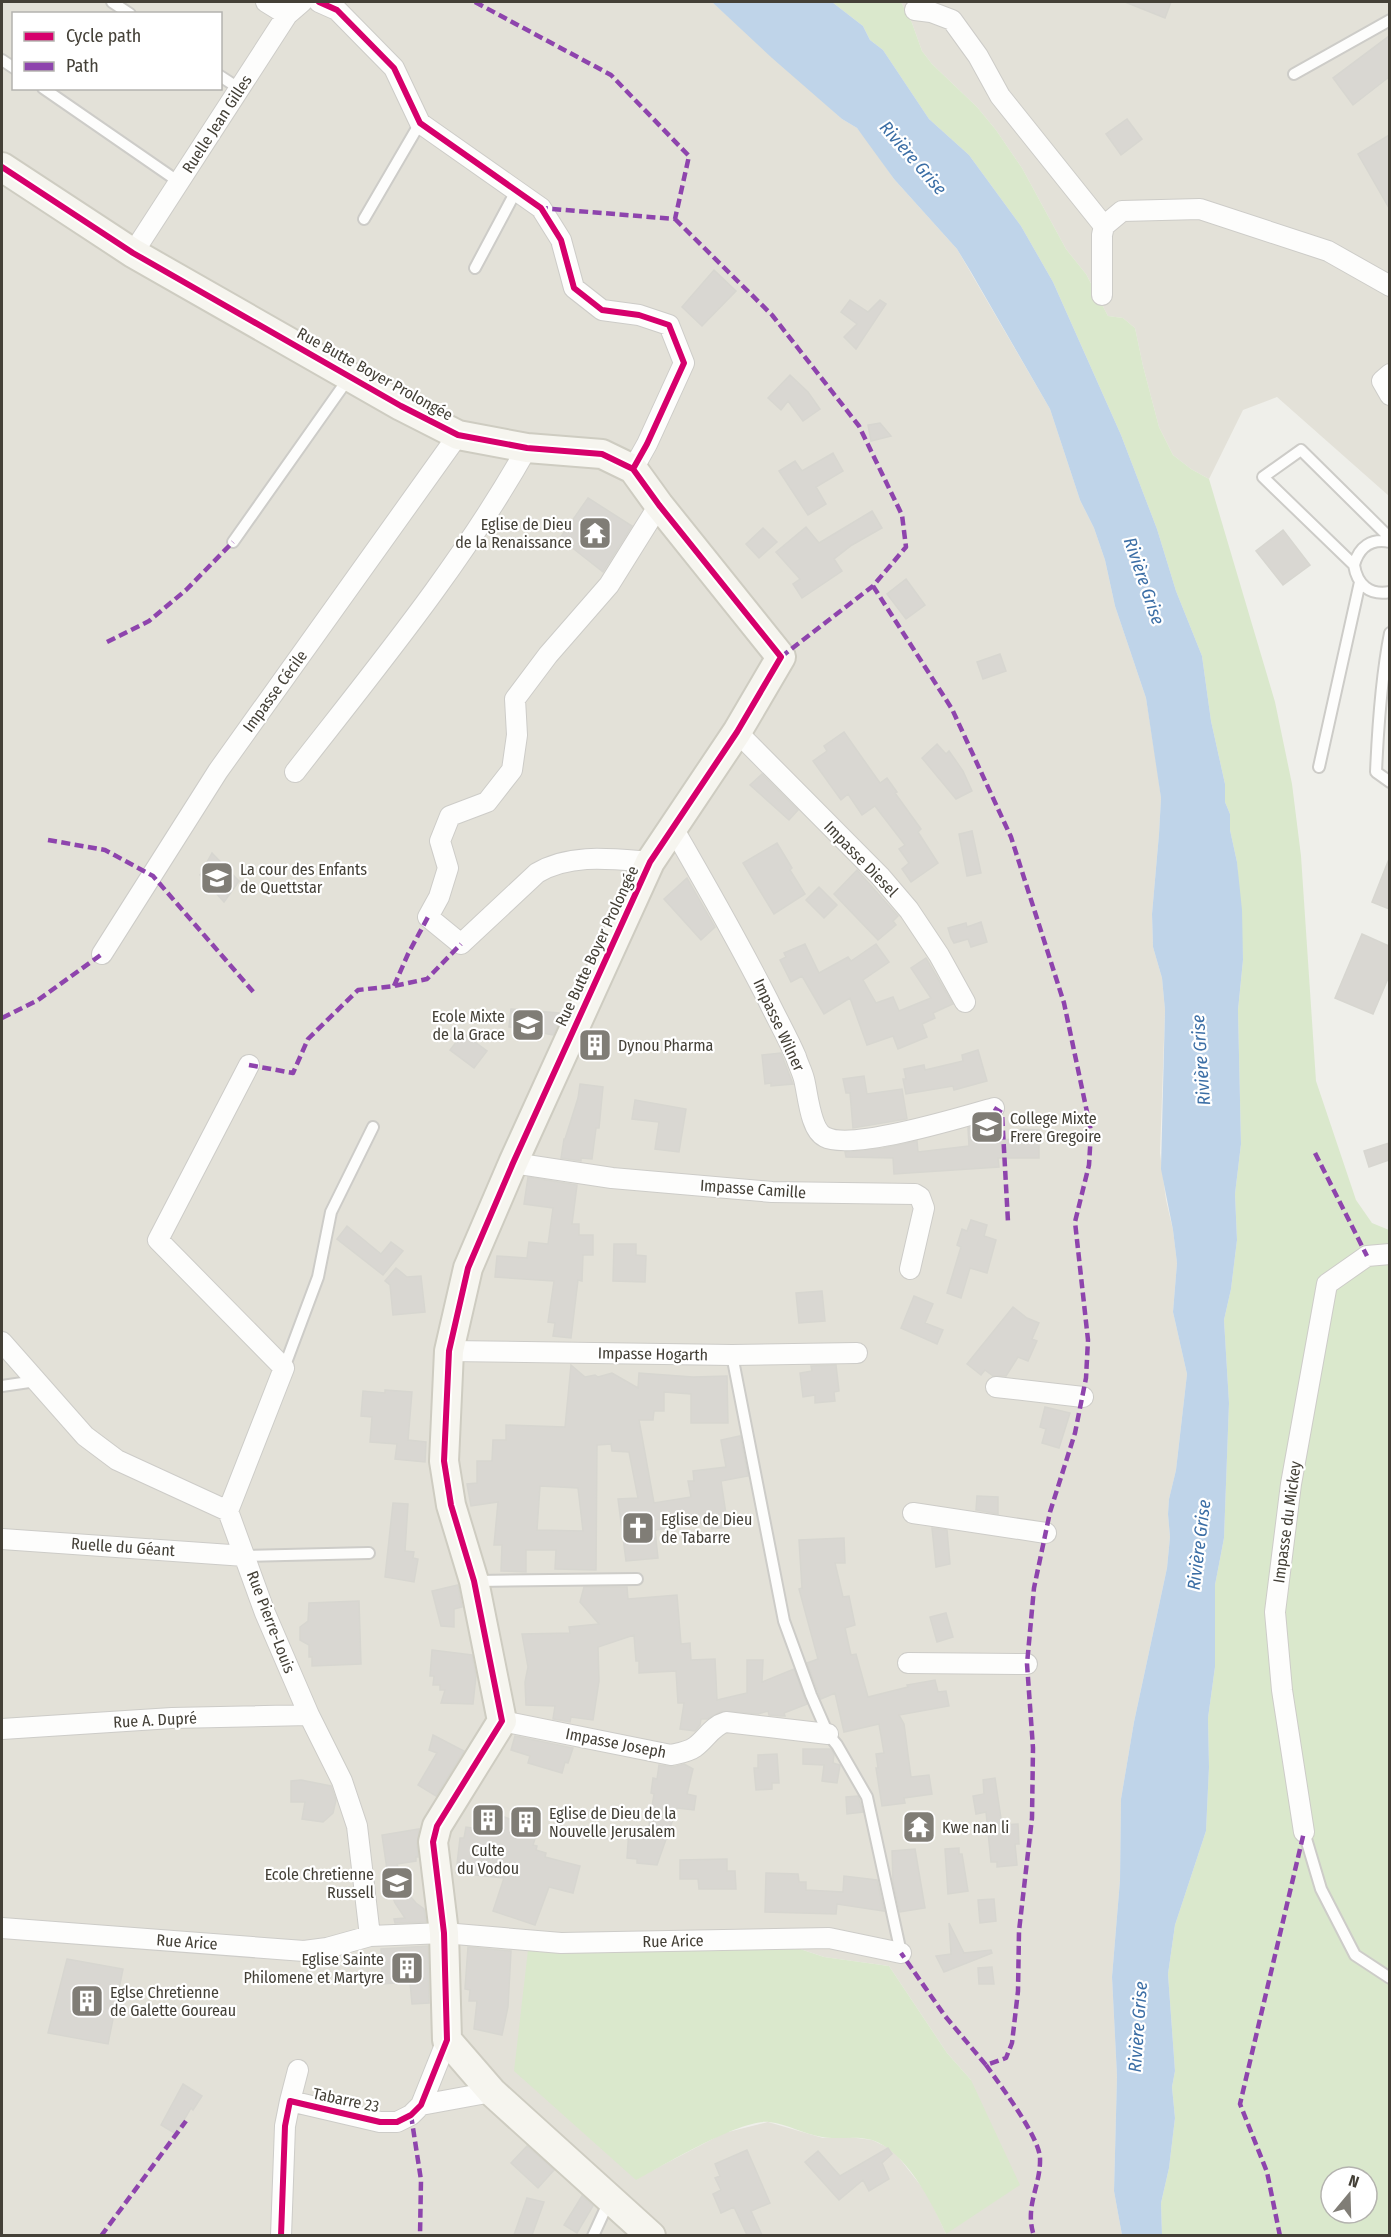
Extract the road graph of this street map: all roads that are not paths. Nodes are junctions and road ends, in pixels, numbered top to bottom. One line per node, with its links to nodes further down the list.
1 (112, 2): 6 (lane)
2 (266, 2): 7 (street)
3 (302, 2): 7 (street, Ruelle Jean Gilles)
4 (319, 2): 13 (street)
5 (915, 10): 18 (street)
6 (127, 12)
7 (287, 15): 11 (street, Ruelle Jean Gilles)
8 (1389, 20): 9 (lane)
9 (1294, 74)
10 (222, 77): 11 (lane)
11 (240, 89): 15 (street, Ruelle Jean Gilles)
12 (46, 90): 15 (lane)
13 (420, 123): 16 (street); 17 (lane)
14 (2, 167): 19 (street, Rue Butte Boyer Prolongée)
15 (179, 182): 19 (street, Ruelle Jean Gilles)
16 (516, 191): 20 (lane); 28 (street)
17 (364, 219)
18 (1104, 226): 21 (street); 22 (street)
19 (133, 253): 24 (street, Rue Butte Boyer Prolongée)
20 (475, 268)
21 (1389, 286)
22 (1102, 295)
23 (1389, 374): 25 (street)
24 (350, 376): 26 (street, Rue Butte Boyer Prolongée); 31 (lane)
25 (1389, 395)
26 (458, 435): 27 (street, Rue Butte Boyer Prolongée); 42 (street, Impasse Cécile)
27 (527, 448): 28 (street, Rue Butte Boyer Prolongée); 38 (street)
28 (633, 469): 29 (street, Rue Butte Boyer Prolongée)
29 (659, 505): 36 (street, Rue Butte Boyer Prolongée); 41 (street)
30 (1389, 540): 32 (lane); 32 (lane)
31 (233, 542)
32 (1354, 565): 33 (lane)
33 (1360, 582): 34 (lane); 37 (lane)
34 (1389, 592)
35 (1389, 633): 39 (lane)
36 (736, 732): 40 (street, Rue Butte Boyer Prolongée); 43 (street, Impasse Diesel)
37 (1318, 767)
38 (295, 772)
39 (1389, 782)
40 (673, 828): 41 (street, Rue Butte Boyer Prolongée); 45 (street, Impasse Wilner)
41 (650, 862): 47 (street, Rue Butte Boyer Prolongée)
42 (102, 954)
43 (964, 1002)
44 (249, 1065): 54 (street)
45 (994, 1108)
46 (373, 1127): 54 (lane)
47 (513, 1163): 49 (street, Impasse Camille); 51 (street, Rue Butte Boyer Prolongée)
48 (1389, 1254): 73 (street, Impasse du Mickey)
49 (910, 1269)
50 (2, 1342): 55 (street)
51 (449, 1351): 53 (street, Impasse Hogarth); 66 (street, Rue Butte Boyer Prolongée)
52 (857, 1353): 53 (street, Impasse Hogarth)
53 (732, 1355): 72 (lane)
54 (284, 1368): 59 (street)
55 (36, 1381): 56 (lane); 59 (street)
56 (2, 1386)
57 (996, 1387): 58 (street)
58 (1083, 1397)
59 (228, 1511): 64 (street, Rue Pierre-Louis)
60 (912, 1513): 61 (street)
61 (1046, 1533)
62 (2, 1539): 64 (street, Ruelle du Géant)
63 (369, 1553): 64 (lane)
64 (245, 1556): 69 (street, Rue Pierre-Louis)
65 (637, 1579): 66 (lane)
66 (474, 1581): 70 (street, Rue Butte Boyer Prolongée)
67 (908, 1664): 68 (street)
68 (1027, 1664)
69 (309, 1715): 71 (street, Rue A. Dupré); 76 (street, Rue Pierre-Louis)
70 (502, 1721): 72 (street, Impasse Joseph); 75 (street)
71 (2, 1729)
72 (828, 1734): 77 (lane)
73 (1304, 1832): 78 (lane)
74 (2, 1929): 76 (street, Rue Arice)
75 (444, 1933): 76 (street); 77 (street, Rue Arice); 79 (street)
76 (370, 1936)
77 (901, 1953)
78 (1389, 1978)
79 (447, 2040): 81 (street); 83 (street)
80 (298, 2070): 82 (street)
81 (492, 2092): 83 (street, Tabarre 23); 84 (street)
82 (290, 2101): 83 (street, Tabarre 23); 85 (street, Tabarre 23)
83 (421, 2105)
84 (610, 2198): 86 (lane); 87 (street)
85 (280, 2235)
86 (593, 2235)
87 (651, 2235)

